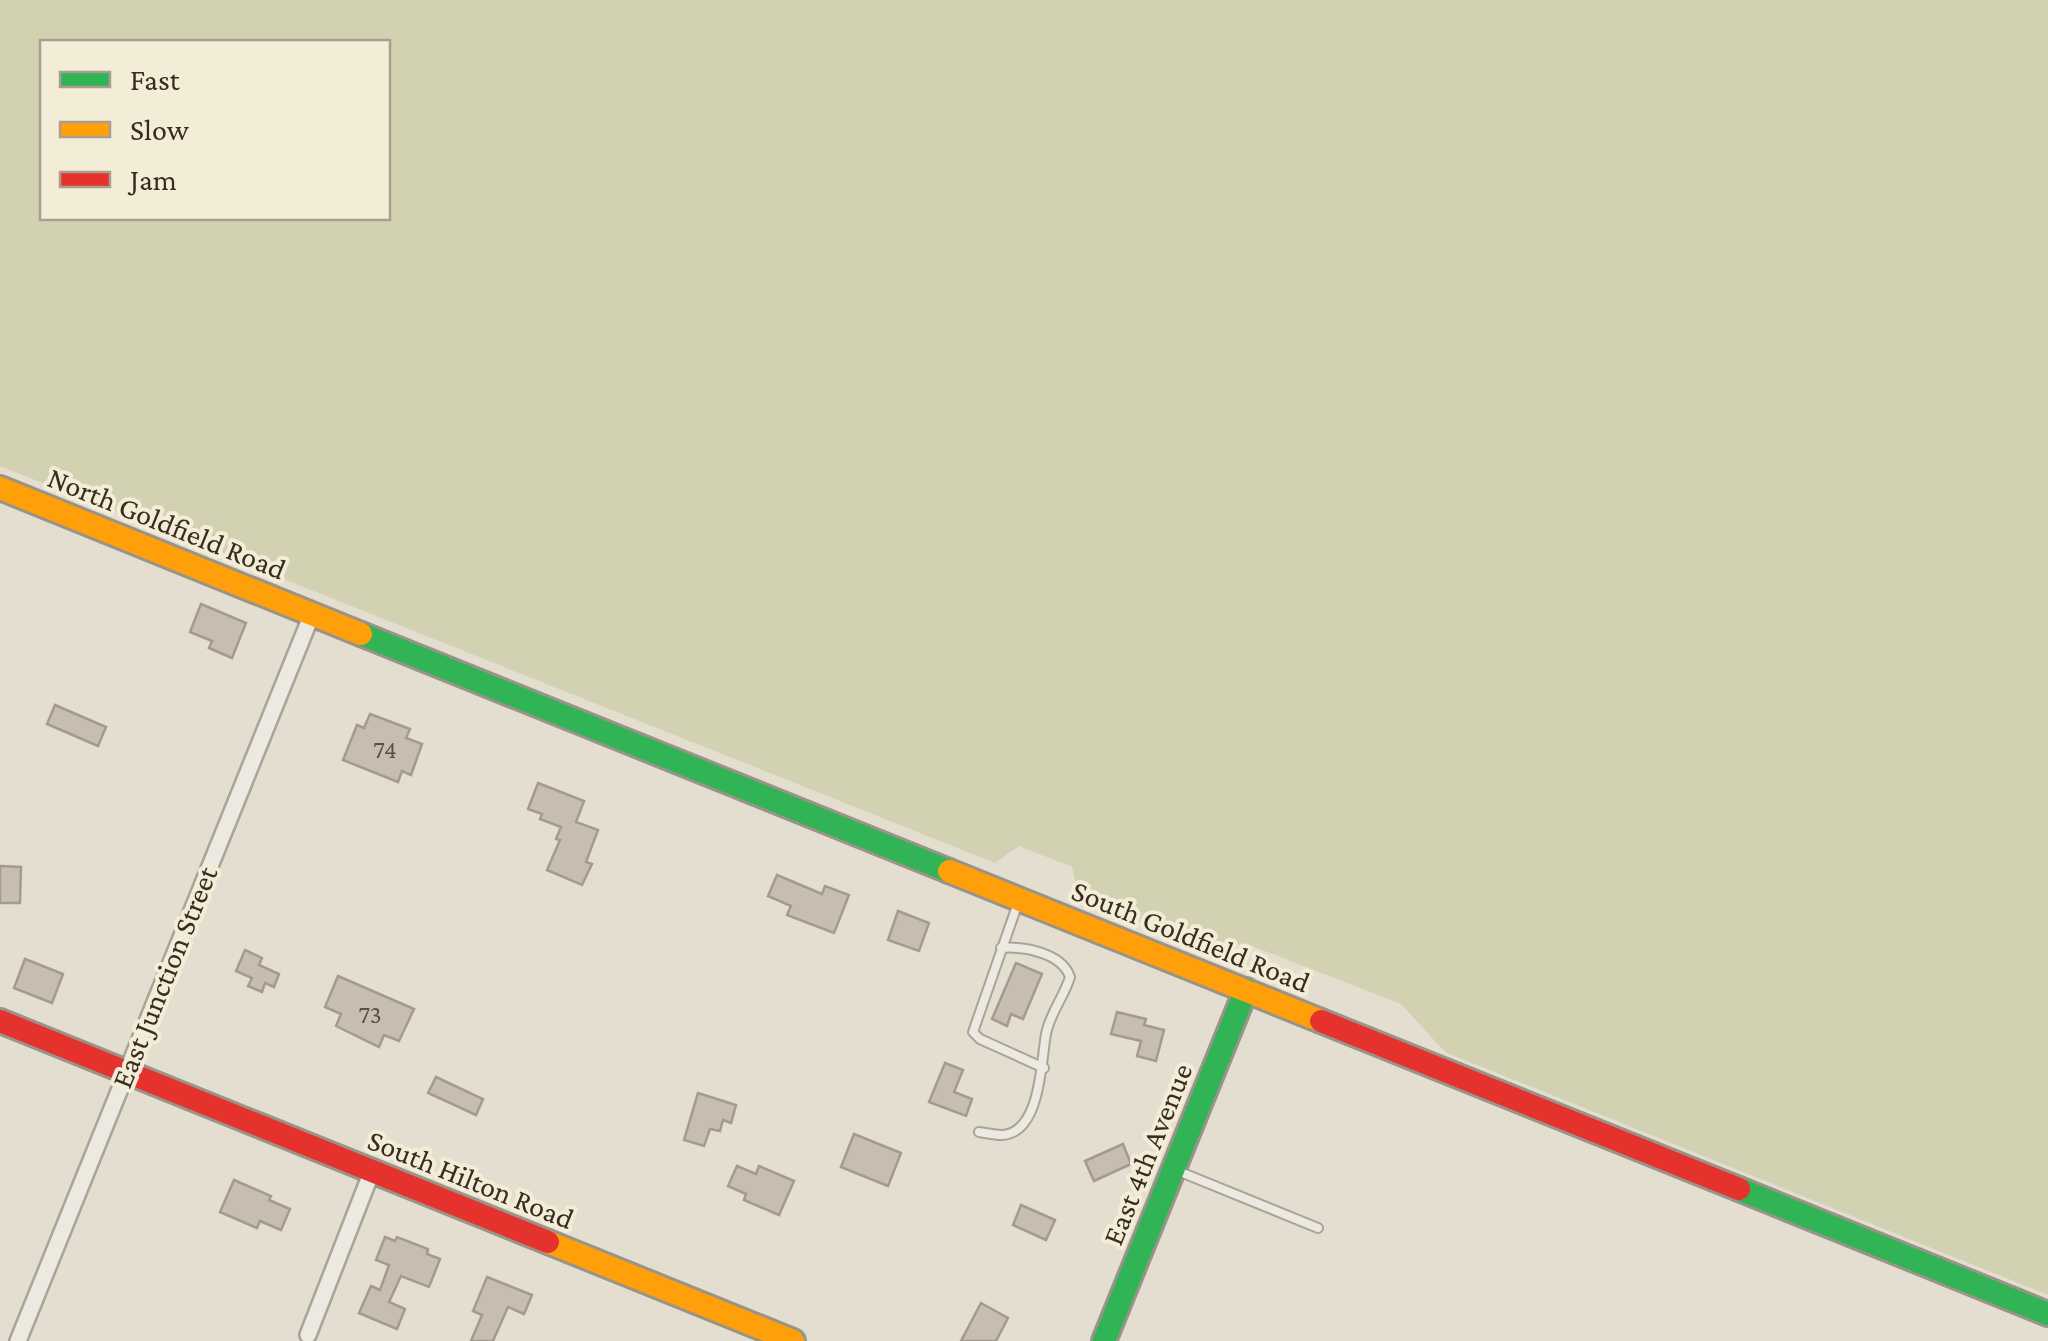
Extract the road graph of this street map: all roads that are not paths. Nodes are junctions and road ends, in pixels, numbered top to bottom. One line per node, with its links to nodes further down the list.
1 (0, 488): 2 (main road, North Goldfield Road)
2 (312, 614): 3 (main road, South Goldfield Road); 8 (street, East Junction Street)
3 (1020, 899): 4 (lane); 5 (main road, South Goldfield Road)
4 (1002, 948): 7 (lane); 7 (lane)
5 (1246, 990): 10 (main road, East 4th Avenue); 13 (main road, South Goldfield Road)
6 (0, 1021): 8 (main road, South Hilton Road)
7 (1044, 1068): 9 (lane)
8 (126, 1072): 11 (main road, South Hilton Road); 15 (street, East Junction Street)
9 (979, 1132)
10 (1174, 1170): 12 (lane); 17 (main road, East 4th Avenue)
11 (372, 1171): 14 (street); 16 (main road, South Hilton Road)
12 (1318, 1228)
13 (2048, 1314)
14 (308, 1335)
15 (18, 1341)
16 (793, 1341)
17 (1104, 1341)

